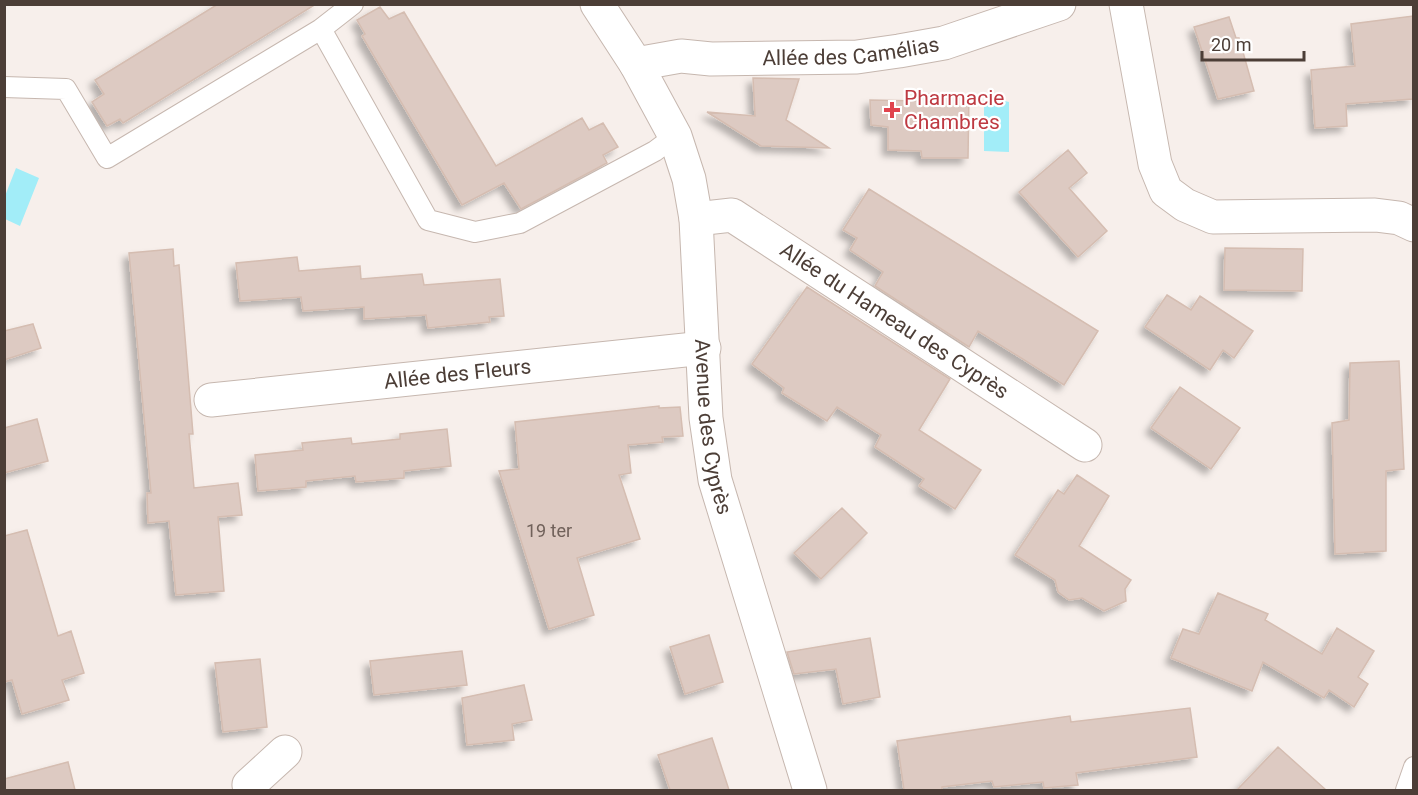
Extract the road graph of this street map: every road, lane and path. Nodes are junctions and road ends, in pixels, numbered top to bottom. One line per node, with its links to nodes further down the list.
1 (352, 4): 5 (lane)
2 (597, 4): 6 (street, Avenue des Cyprès)
3 (1059, 4): 6 (street, Allée des Camélias)
4 (1126, 4): 10 (street)
5 (321, 29): 7 (lane); 8 (lane)
6 (636, 64): 8 (street, Avenue des Cyprès)
7 (4, 87)
8 (675, 136): 9 (street, Avenue des Cyprès)
9 (696, 219): 11 (street, Avenue des Cyprès); 13 (street, Allée du Hameau des Cyprès)
10 (1413, 225)
11 (704, 348): 12 (street, Allée des Fleurs); 17 (street, Avenue des Cyprès)
12 (211, 400)
13 (1085, 445)
14 (285, 753): 16 (street)
15 (1413, 766): 18 (lane)
16 (250, 790)
17 (810, 790)
18 (1406, 790)

